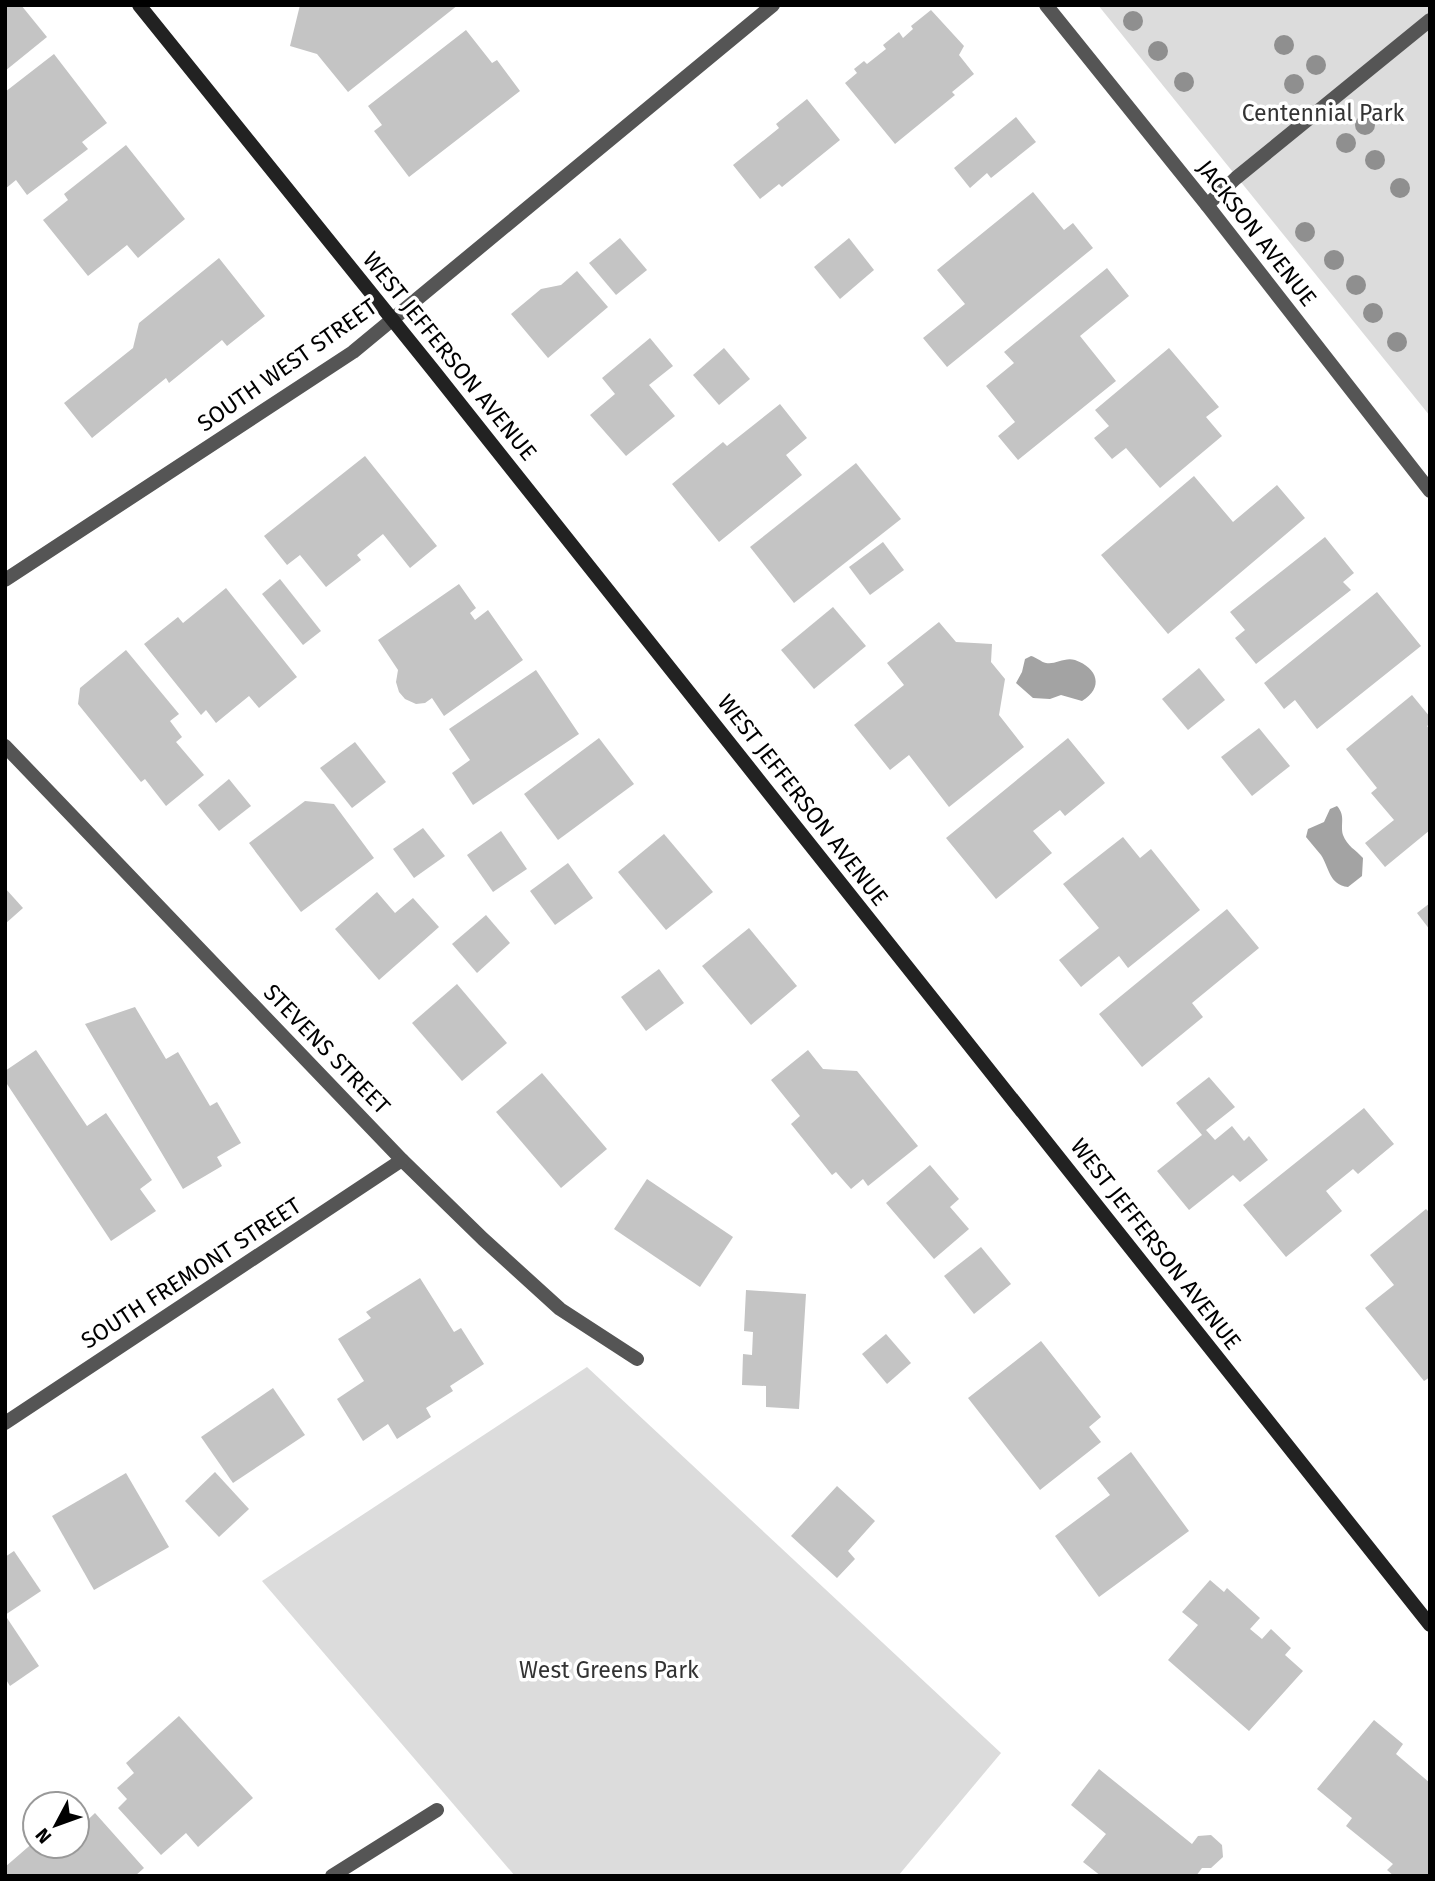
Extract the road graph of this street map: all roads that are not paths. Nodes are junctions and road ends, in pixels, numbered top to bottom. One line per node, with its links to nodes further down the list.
1 (139, 5): 6 (street, WEST JEFFERSON AVENUE)
2 (774, 5): 6 (street, SOUTH WEST STREET)
3 (1046, 5): 5 (street, JACKSON AVENUE)
4 (1430, 20): 5 (street)
5 (1207, 205): 7 (street, JACKSON AVENUE)
6 (392, 320): 8 (street, SOUTH WEST STREET); 13 (street, WEST JEFFERSON AVENUE)
7 (1430, 491)
8 (5, 580)
9 (5, 746): 10 (street, STEVENS STREET)
10 (402, 1160): 11 (street, STEVENS STREET); 12 (street, SOUTH FREMONT STREET)
11 (637, 1359)
12 (5, 1423)
13 (1430, 1625)
14 (437, 1810): 15 (street)
15 (332, 1876)

